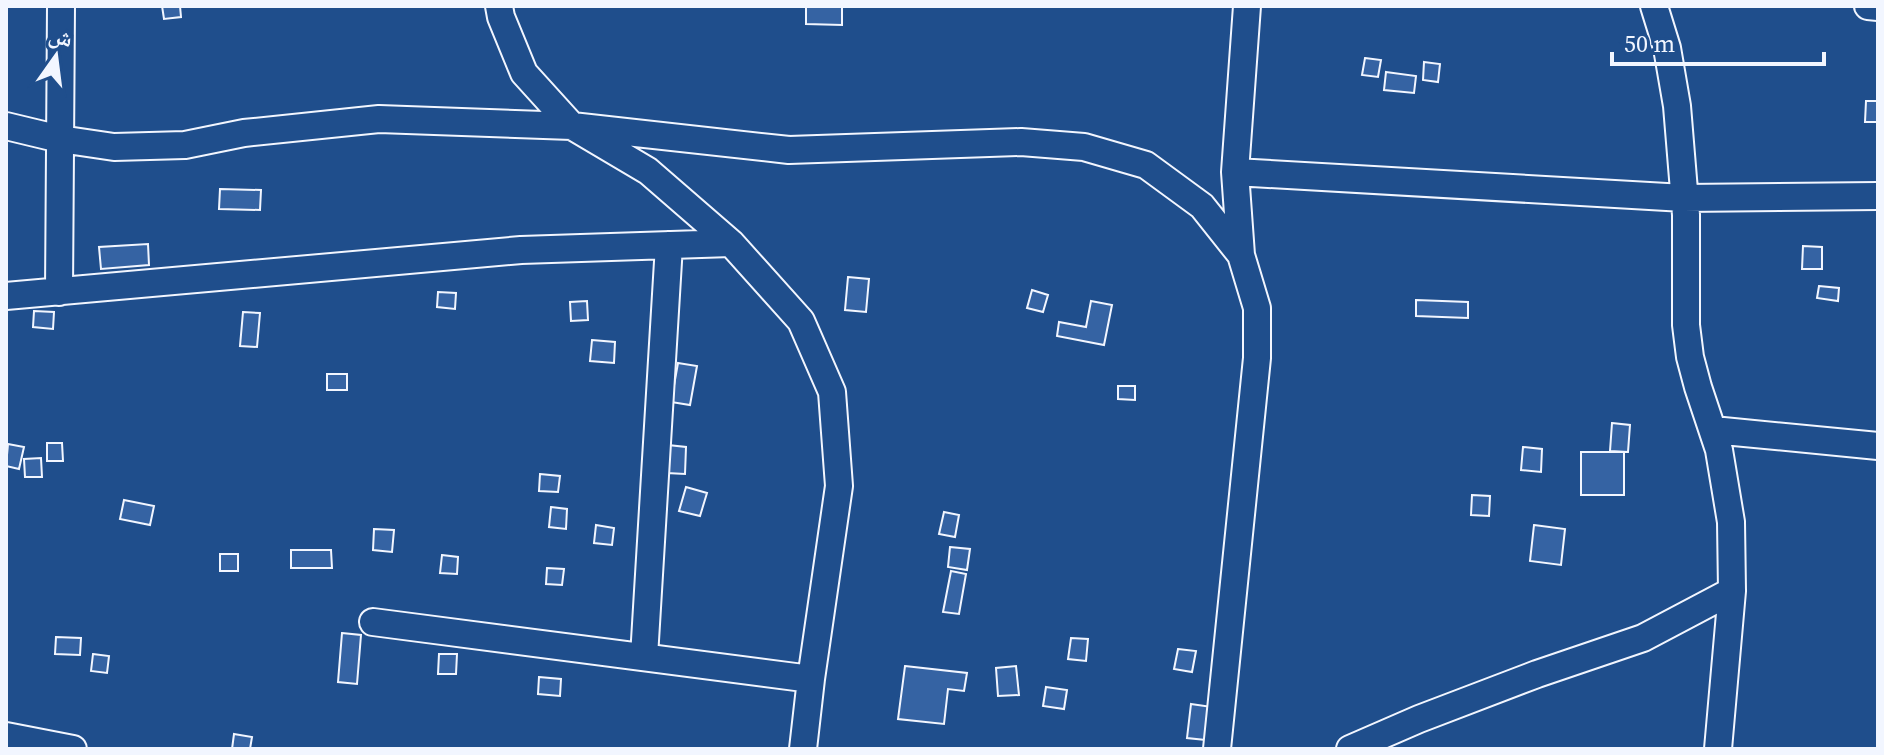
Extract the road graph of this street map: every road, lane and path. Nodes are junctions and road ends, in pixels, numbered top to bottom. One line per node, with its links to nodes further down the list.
1 (61, 6): 9 (street)
2 (499, 6): 8 (street)
3 (1247, 6): 10 (street)
4 (1654, 6): 12 (street)
5 (1868, 6): 6 (street)
6 (1878, 7)
7 (6, 126): 9 (street)
8 (572, 126): 9 (street); 13 (street); 15 (street)
9 (60, 139): 16 (street)
10 (1235, 172): 12 (street); 15 (street)
11 (1878, 196): 12 (street)
12 (1684, 198): 18 (street)
13 (731, 243): 14 (street); 23 (street)
14 (669, 245): 16 (street); 22 (street)
15 (1241, 255): 27 (street)
16 (59, 292): 17 (street)
17 (6, 296)
18 (1713, 430): 19 (street); 20 (street)
19 (1878, 446)
20 (1732, 591): 28 (street); 29 (street)
21 (373, 622): 22 (street)
22 (644, 657): 23 (street)
23 (811, 679): 26 (street)
24 (6, 736): 25 (street)
25 (73, 749)
26 (803, 749)
27 (1217, 749)
28 (1350, 749)
29 (1718, 749)

